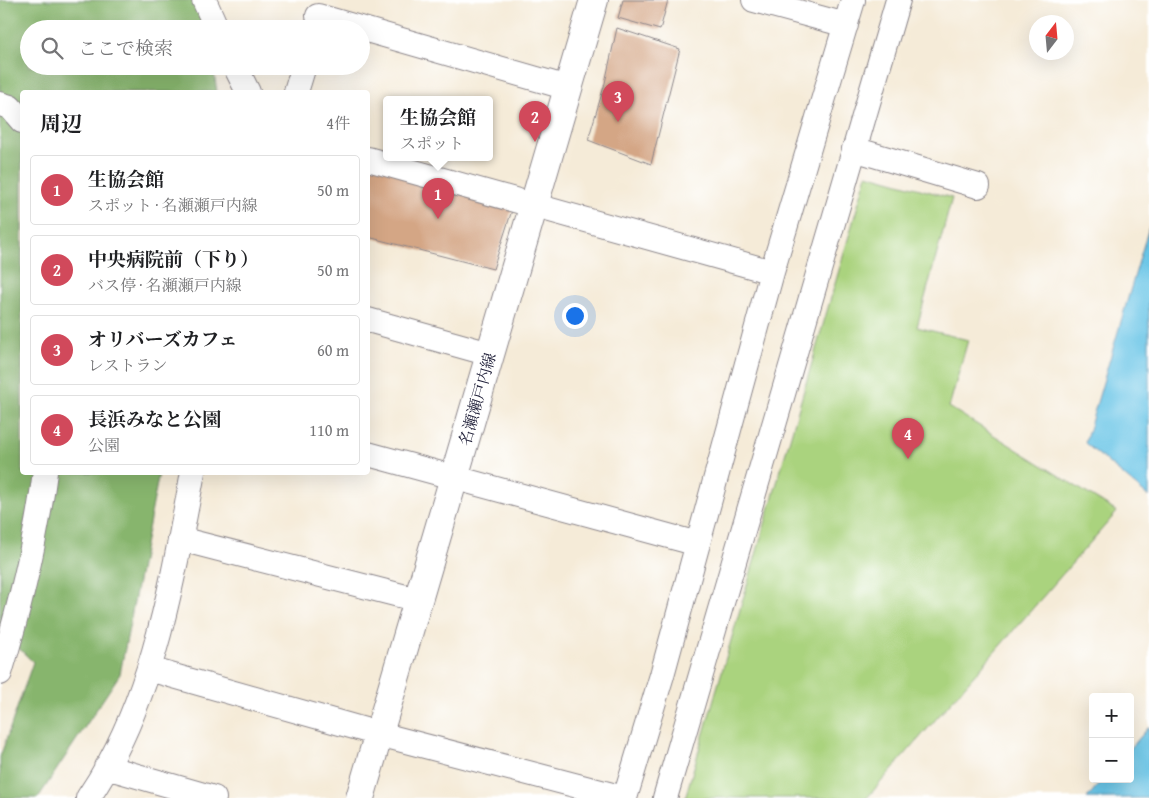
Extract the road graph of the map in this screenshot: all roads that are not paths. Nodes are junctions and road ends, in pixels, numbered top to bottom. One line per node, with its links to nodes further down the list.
1 (204, 0): 7 (street)
2 (594, 0): 13 (main road, 名瀬瀬戸内線)
3 (754, 0): 9 (street)
4 (853, 0): 9 (street)
5 (898, 0): 18 (street)
6 (318, 15): 8 (street)
7 (213, 20)
8 (335, 20)
9 (846, 25): 22 (street)
10 (370, 30): 13 (street)
11 (240, 75): 14 (street)
12 (301, 75): 15 (street)
13 (568, 88): 21 (main road, 名瀬瀬戸内線)
14 (247, 90)
15 (297, 90)
16 (0, 104): 17 (street)
17 (20, 118)
18 (854, 149): 20 (street); 40 (street)
19 (370, 160): 21 (street)
20 (978, 186)
21 (534, 206): 22 (street); 24 (main road, 名瀬瀬戸内線)
22 (772, 272): 30 (street)
23 (370, 321): 24 (street)
24 (490, 354): 28 (main road, 名瀬瀬戸内線)
25 (370, 455): 28 (street)
26 (45, 475): 33 (street)
27 (191, 475): 29 (street)
28 (454, 477): 30 (street); 31 (main road, 名瀬瀬戸内線)
29 (180, 539): 31 (street); 32 (street)
30 (698, 544): 39 (street)
31 (418, 600): 34 (main road, 名瀬瀬戸内線)
32 (149, 668): 34 (street); 35 (street)
33 (0, 673)
34 (379, 734): 38 (main road, 名瀬瀬戸内線); 39 (street)
35 (106, 767): 36 (street); 37 (street)
36 (88, 798)
37 (214, 798)
38 (360, 798)
39 (624, 798)
40 (665, 798)

